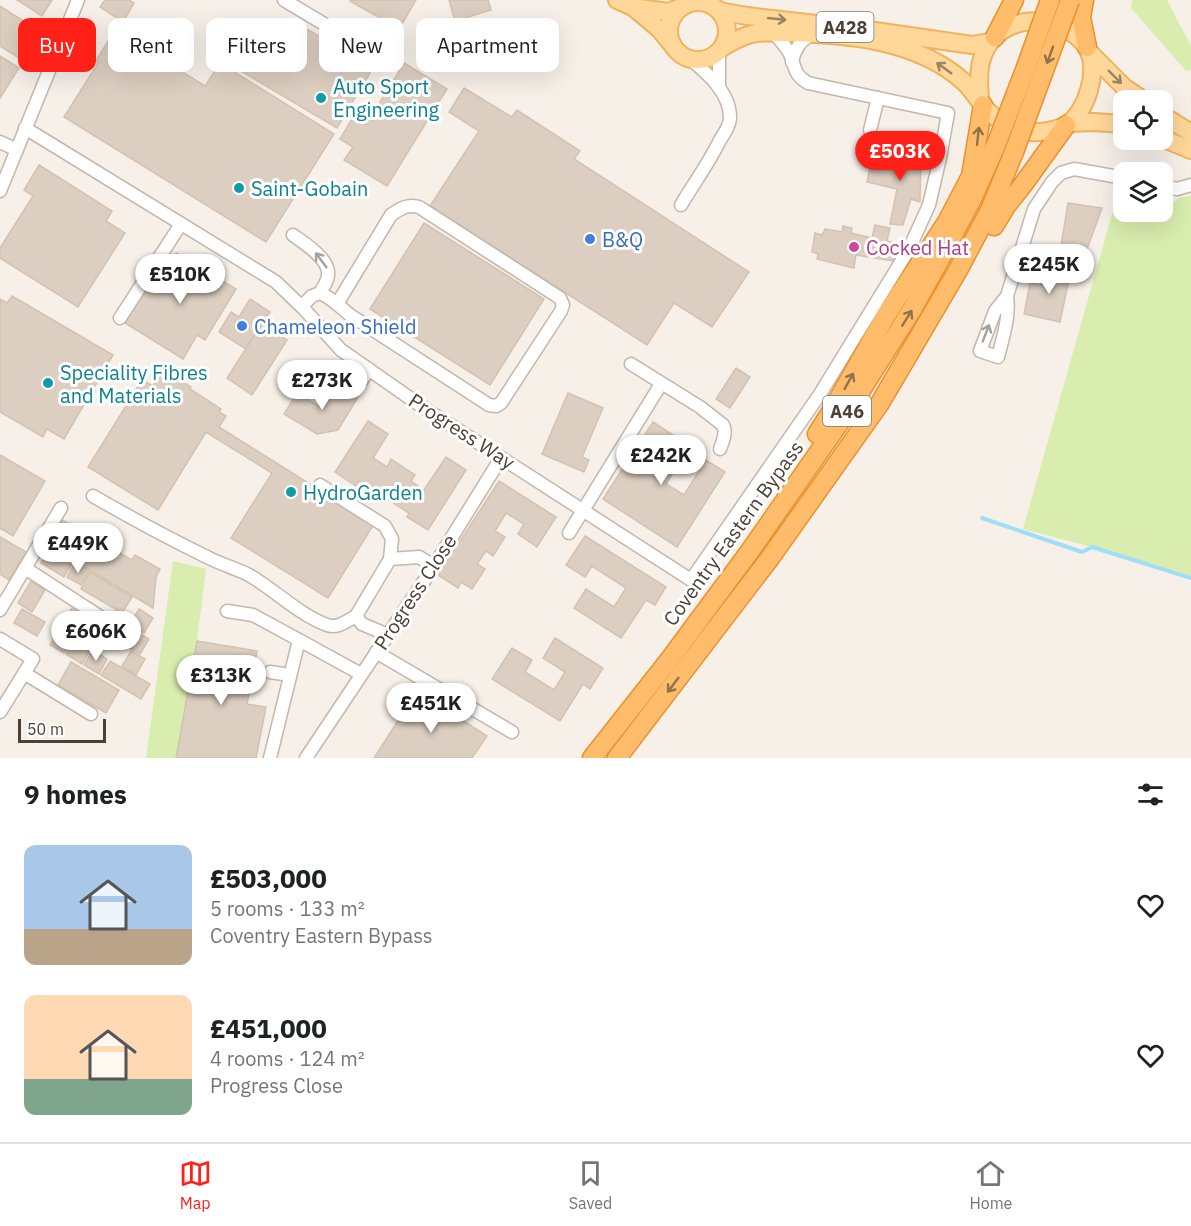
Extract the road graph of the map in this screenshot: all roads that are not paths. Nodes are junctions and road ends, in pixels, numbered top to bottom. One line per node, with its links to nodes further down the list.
1 (78, 0): 27 (street)
2 (284, 0): 10 (street)
3 (1014, 0): 13 (highway)
4 (1050, 0): 70 (highway, Coventry Eastern Bypass / A46, one-way to 4, bridge)
5 (1070, 0): 66 (highway, A46, one-way to 66, bridge)
6 (1084, 0): 16 (highway)
7 (623, 2): 8 (main road); 14 (main road)
8 (688, 3): 9 (main road); 14 (main road)
9 (715, 5): 13 (main road, A428, one-way to 13); 15 (main road)
10 (319, 21)
11 (774, 33): 12 (main road, A428); 15 (main road, A428); 18 (street)
12 (813, 34): 18 (street); 22 (main road, A428, one-way to 12)
13 (993, 39): 16 (main road); 22 (main road)
14 (674, 46): 17 (main road)
15 (721, 49): 17 (main road); 19 (street)
16 (1088, 49): 20 (main road, one-way to 20); 25 (main road)
17 (689, 58): 19 (street)
18 (792, 62): 21 (street)
19 (719, 86): 39 (street)
20 (1128, 90)
21 (878, 98): 28 (street); 56 (street, Progress Way)
22 (981, 103): 25 (main road); 70 (highway, one-way to 22)
23 (1173, 122): 29 (main road)
24 (1113, 123): 25 (main road)
25 (1067, 124): 66 (highway)
26 (1173, 124): 31 (street)
27 (25, 128): 33 (street); 40 (street, Progress Way)
28 (870, 130)
29 (1191, 133)
30 (0, 141): 33 (street)
31 (1191, 141)
32 (1173, 143): 34 (main road)
33 (16, 150): 38 (street)
34 (1191, 150)
35 (1113, 176): 43 (street)
36 (1191, 186): 37 (street)
37 (1173, 188)
38 (0, 191)
39 (681, 205)
40 (181, 224): 45 (street, Progress Way); 46 (street)
41 (293, 236): 42 (street, one-way to 41)
42 (320, 293): 44 (street); 45 (street)
43 (1007, 296)
44 (337, 304): 44 (street)
45 (302, 306): 48 (street, Progress Way)
46 (120, 318)
47 (631, 364): 49 (street)
48 (369, 369): 50 (street); 52 (street, Progress Way)
49 (662, 384): 51 (street); 56 (street)
50 (291, 389)
51 (720, 449)
52 (501, 458): 56 (street, Progress Way); 59 (street, Progress Close)
53 (320, 484): 58 (street)
54 (93, 496): 63 (street)
55 (62, 508): 60 (street)
56 (583, 510): 57 (street)
57 (569, 533)
58 (390, 560): 59 (street); 63 (street)
59 (434, 566): 64 (street, Progress Close)
60 (25, 568): 61 (street); 68 (street)
61 (0, 610)
62 (227, 610): 67 (street)
63 (356, 616): 64 (street)
64 (387, 635): 69 (street, Progress Close)
65 (0, 639): 72 (street)
66 (709, 639): 81 (highway, A46, one-way to 81)
67 (299, 640): 73 (street); 74 (street)
68 (103, 641)
69 (376, 652): 73 (street, Progress Close); 77 (street)
70 (670, 659): 80 (highway, Coventry Eastern Bypass / A46)
71 (270, 672): 74 (street)
72 (24, 673): 75 (street); 76 (street)
73 (361, 674): 79 (street, Progress Close)
74 (290, 675): 78 (street)
75 (0, 712)
76 (91, 714)
77 (512, 732)
78 (270, 758)
79 (306, 758)
80 (592, 758)
81 (617, 758)

